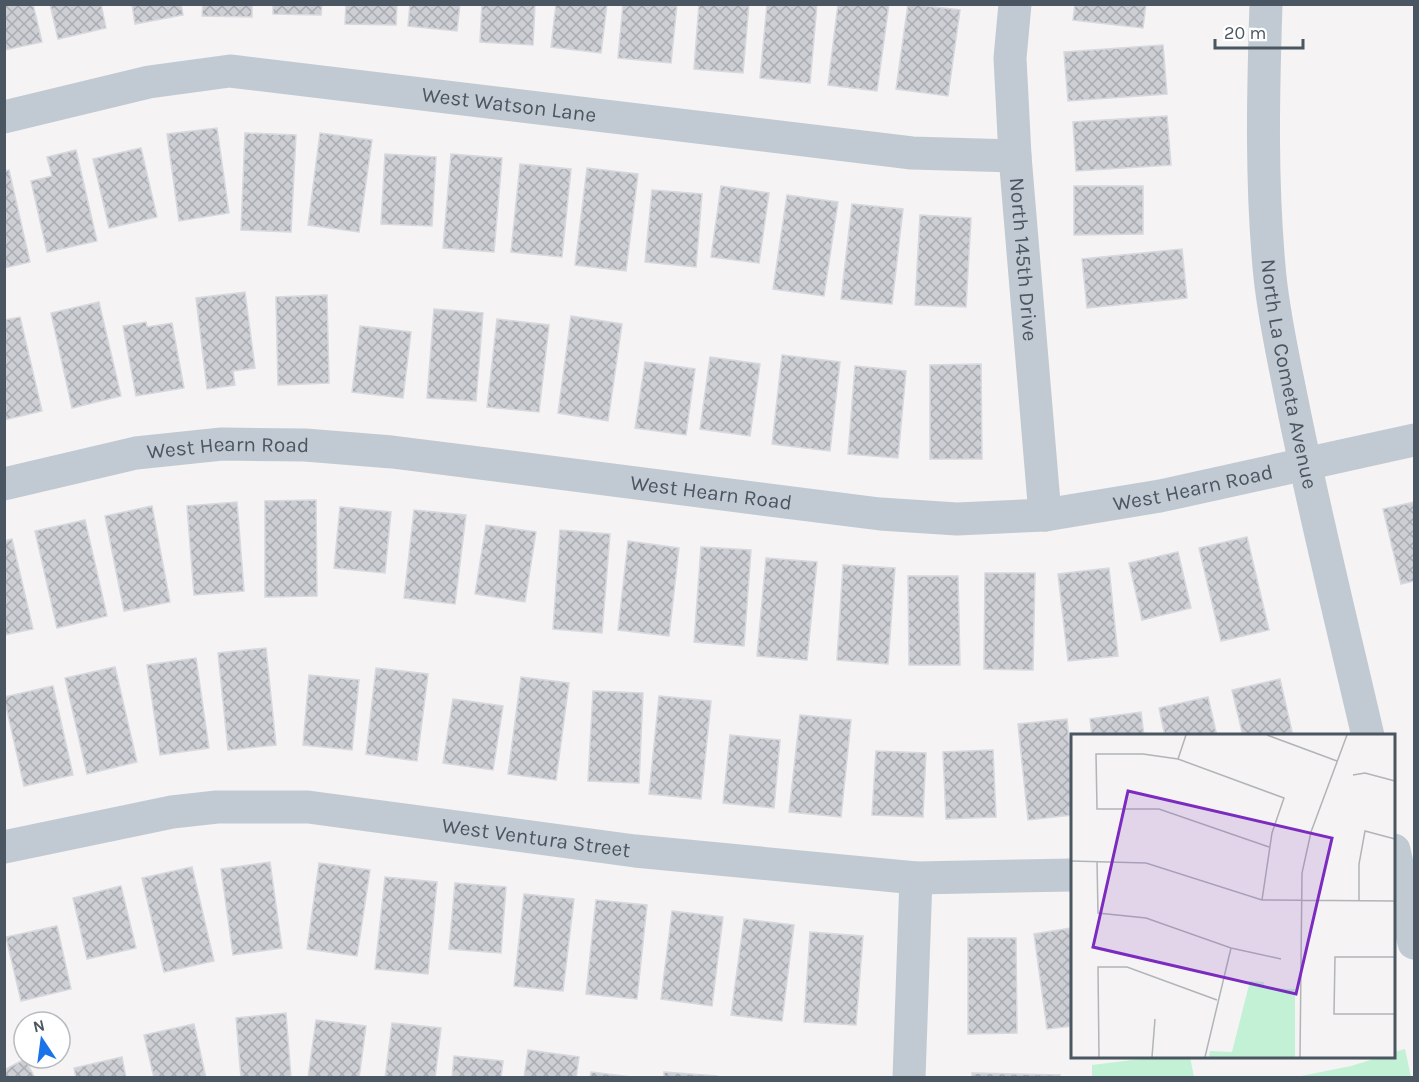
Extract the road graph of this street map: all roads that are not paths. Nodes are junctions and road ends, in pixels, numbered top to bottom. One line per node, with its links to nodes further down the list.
1 (1015, 4): 4 (street, North 145th Drive)
2 (1266, 4): 6 (street, North La Cometa Avenue)
3 (4, 117): 4 (street, West Watson Lane)
4 (1015, 156): 8 (street, North 145th Drive)
5 (1414, 440): 6 (street, West Hearn Road)
6 (1305, 465): 8 (street, West Hearn Road); 9 (street, North La Cometa Avenue)
7 (4, 484): 8 (street, West Hearn Road)
8 (1045, 515)
9 (1368, 734)
10 (4, 847): 13 (street, West Ventura Street)
11 (1395, 855): 14 (street)
12 (1071, 875): 13 (street, West Ventura Street)
13 (916, 878): 15 (street)
14 (1414, 943)
15 (909, 1077)

